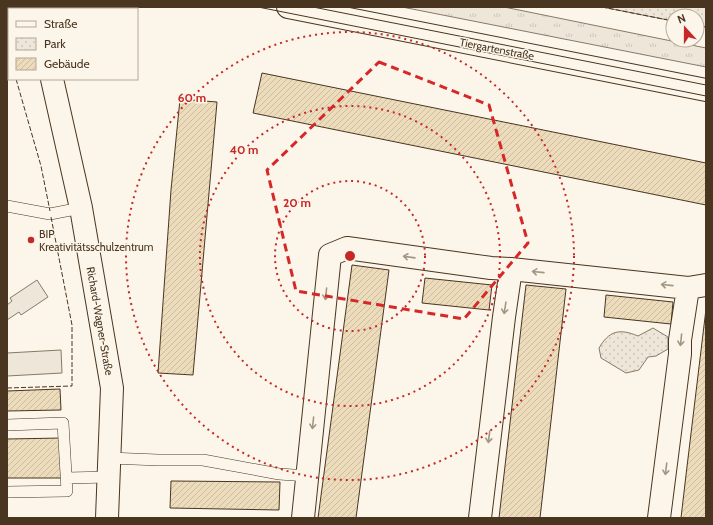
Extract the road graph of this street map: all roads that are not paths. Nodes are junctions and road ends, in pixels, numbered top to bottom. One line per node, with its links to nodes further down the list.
1 (288, 7): 3 (street, Tiergartenstraße)
2 (52, 80): 5 (street, Richard-Wagner-Straße)
3 (706, 90)
4 (7, 206): 5 (lane)
5 (81, 208): 9 (street, Richard-Wagner-Straße)
6 (511, 269): 7 (street, one-way to 6); 10 (street, one-way to 10); 15 (street, one-way to 15)
7 (697, 286): 16 (street, one-way to 16)
8 (7, 424): 11 (lane)
9 (109, 467): 10 (lane); 11 (lane); 13 (street, Richard-Wagner-Straße)
10 (308, 476): 14 (street)
11 (67, 478): 12 (lane)
12 (7, 492)
13 (107, 518)
14 (303, 518)
15 (480, 518)
16 (659, 518)

